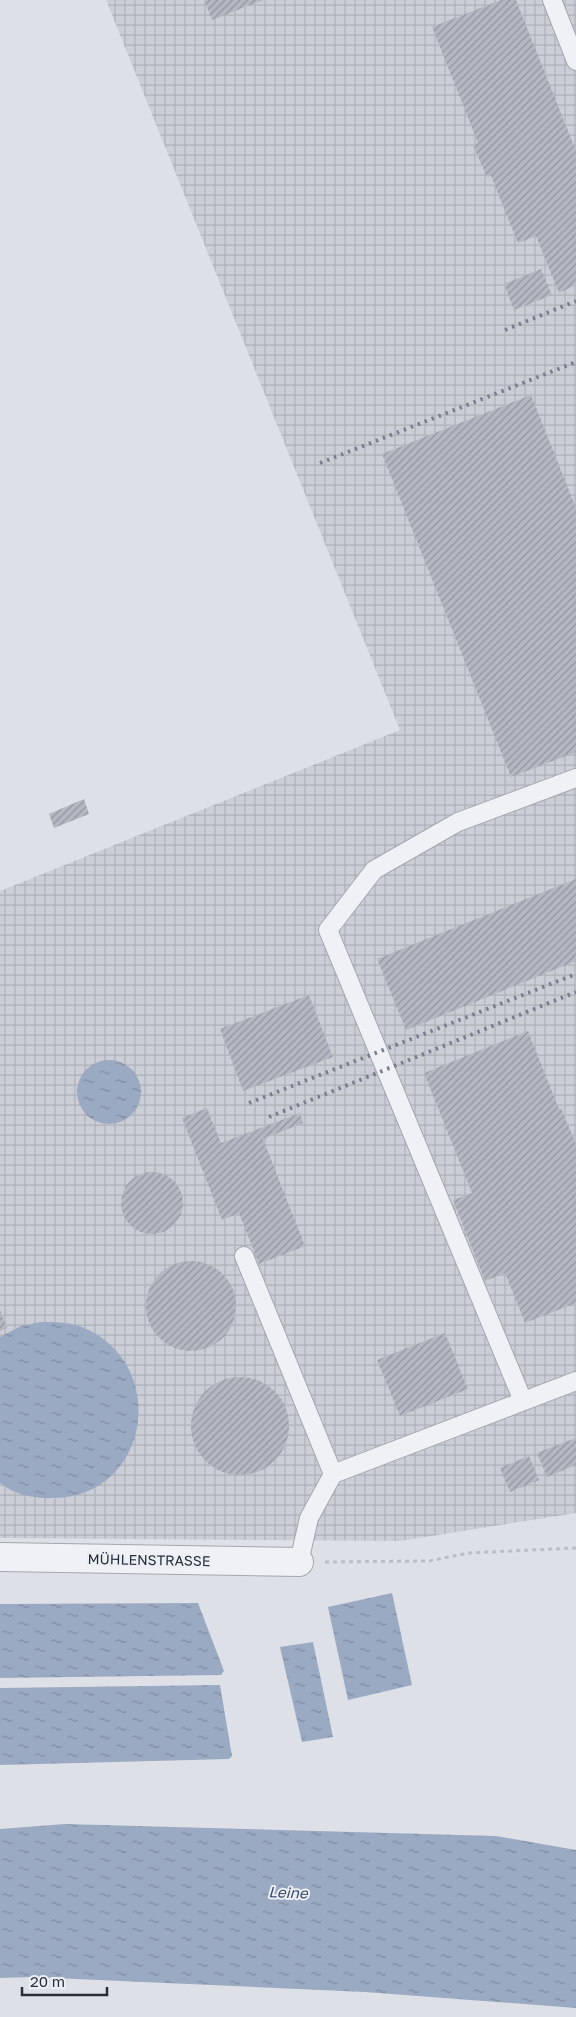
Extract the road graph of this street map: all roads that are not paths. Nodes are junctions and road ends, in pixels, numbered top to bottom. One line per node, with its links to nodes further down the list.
1 (552, 0): 2 (lane)
2 (576, 61)
3 (576, 778): 6 (lane)
4 (244, 1256): 7 (lane)
5 (576, 1381): 6 (lane)
6 (523, 1401): 7 (lane)
7 (333, 1474): 9 (lane)
8 (0, 1557): 9 (street, MÜHLENSTRASSE)
9 (299, 1562)

